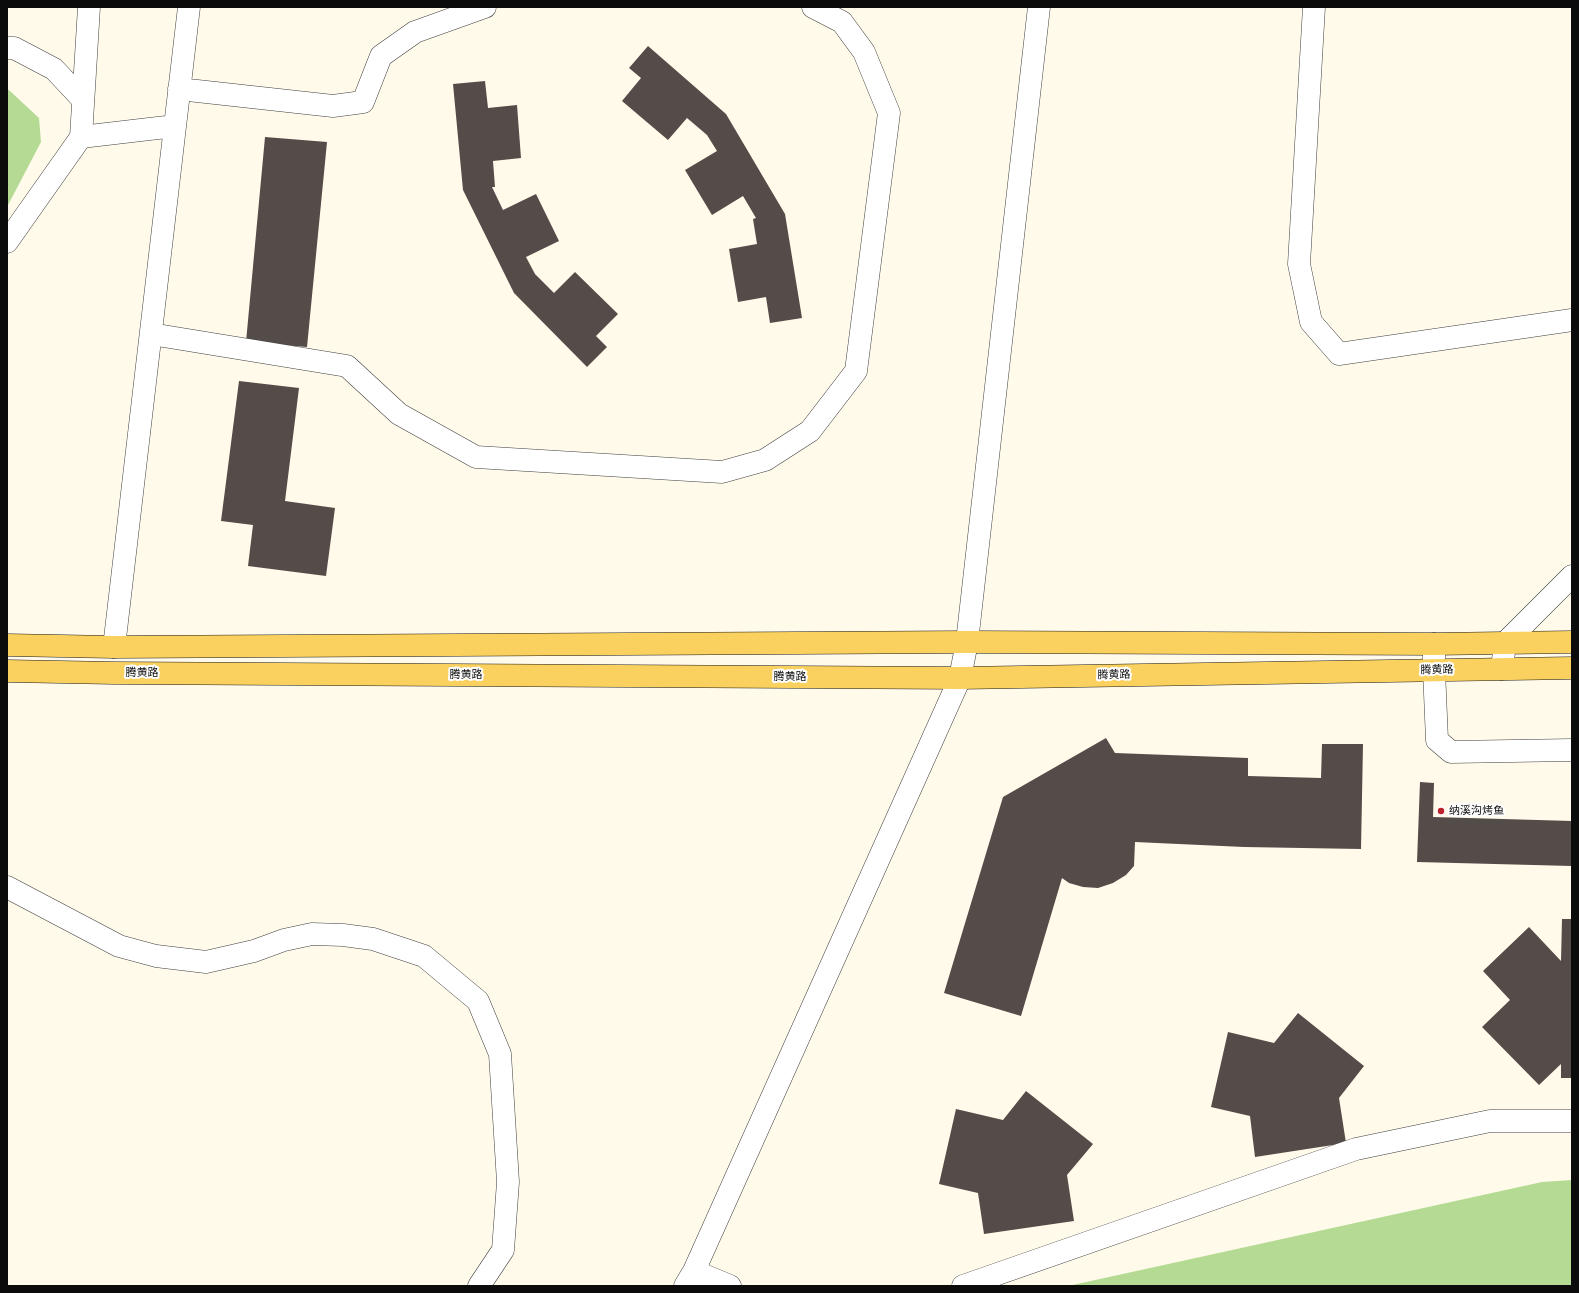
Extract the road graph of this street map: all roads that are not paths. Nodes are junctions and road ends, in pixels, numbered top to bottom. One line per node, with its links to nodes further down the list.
1 (89, 7): 9 (street)
2 (189, 7): 8 (street)
3 (485, 7): 8 (street)
4 (813, 7): 14 (street)
5 (1039, 7): 16 (street)
6 (1314, 7): 13 (street)
7 (7, 48): 9 (street)
8 (179, 89): 10 (street)
9 (83, 100): 11 (street)
10 (175, 126): 11 (street); 14 (street)
11 (81, 136): 12 (street)
12 (7, 242)
13 (1572, 320)
14 (151, 334): 21 (street)
15 (1572, 576): 18 (street)
16 (967, 642): 19 (main road); 21 (main road); 26 (street)
17 (1572, 642): 18 (main road)
18 (1505, 643): 19 (main road); 23 (street)
19 (1434, 644): 24 (street)
20 (8, 645): 21 (main road); 25 (street)
21 (114, 647)
22 (1572, 668): 23 (main road, 腾黄路)
23 (1502, 669): 24 (main road, 腾黄路)
24 (1434, 670): 26 (main road, 腾黄路); 27 (street)
25 (7, 671): 26 (main road, 腾黄路)
26 (960, 678): 30 (street)
27 (1572, 750)
28 (7, 887): 31 (street)
29 (1572, 1121): 33 (street)
30 (690, 1279): 32 (street)
31 (479, 1286)
32 (730, 1286)
33 (963, 1286)

